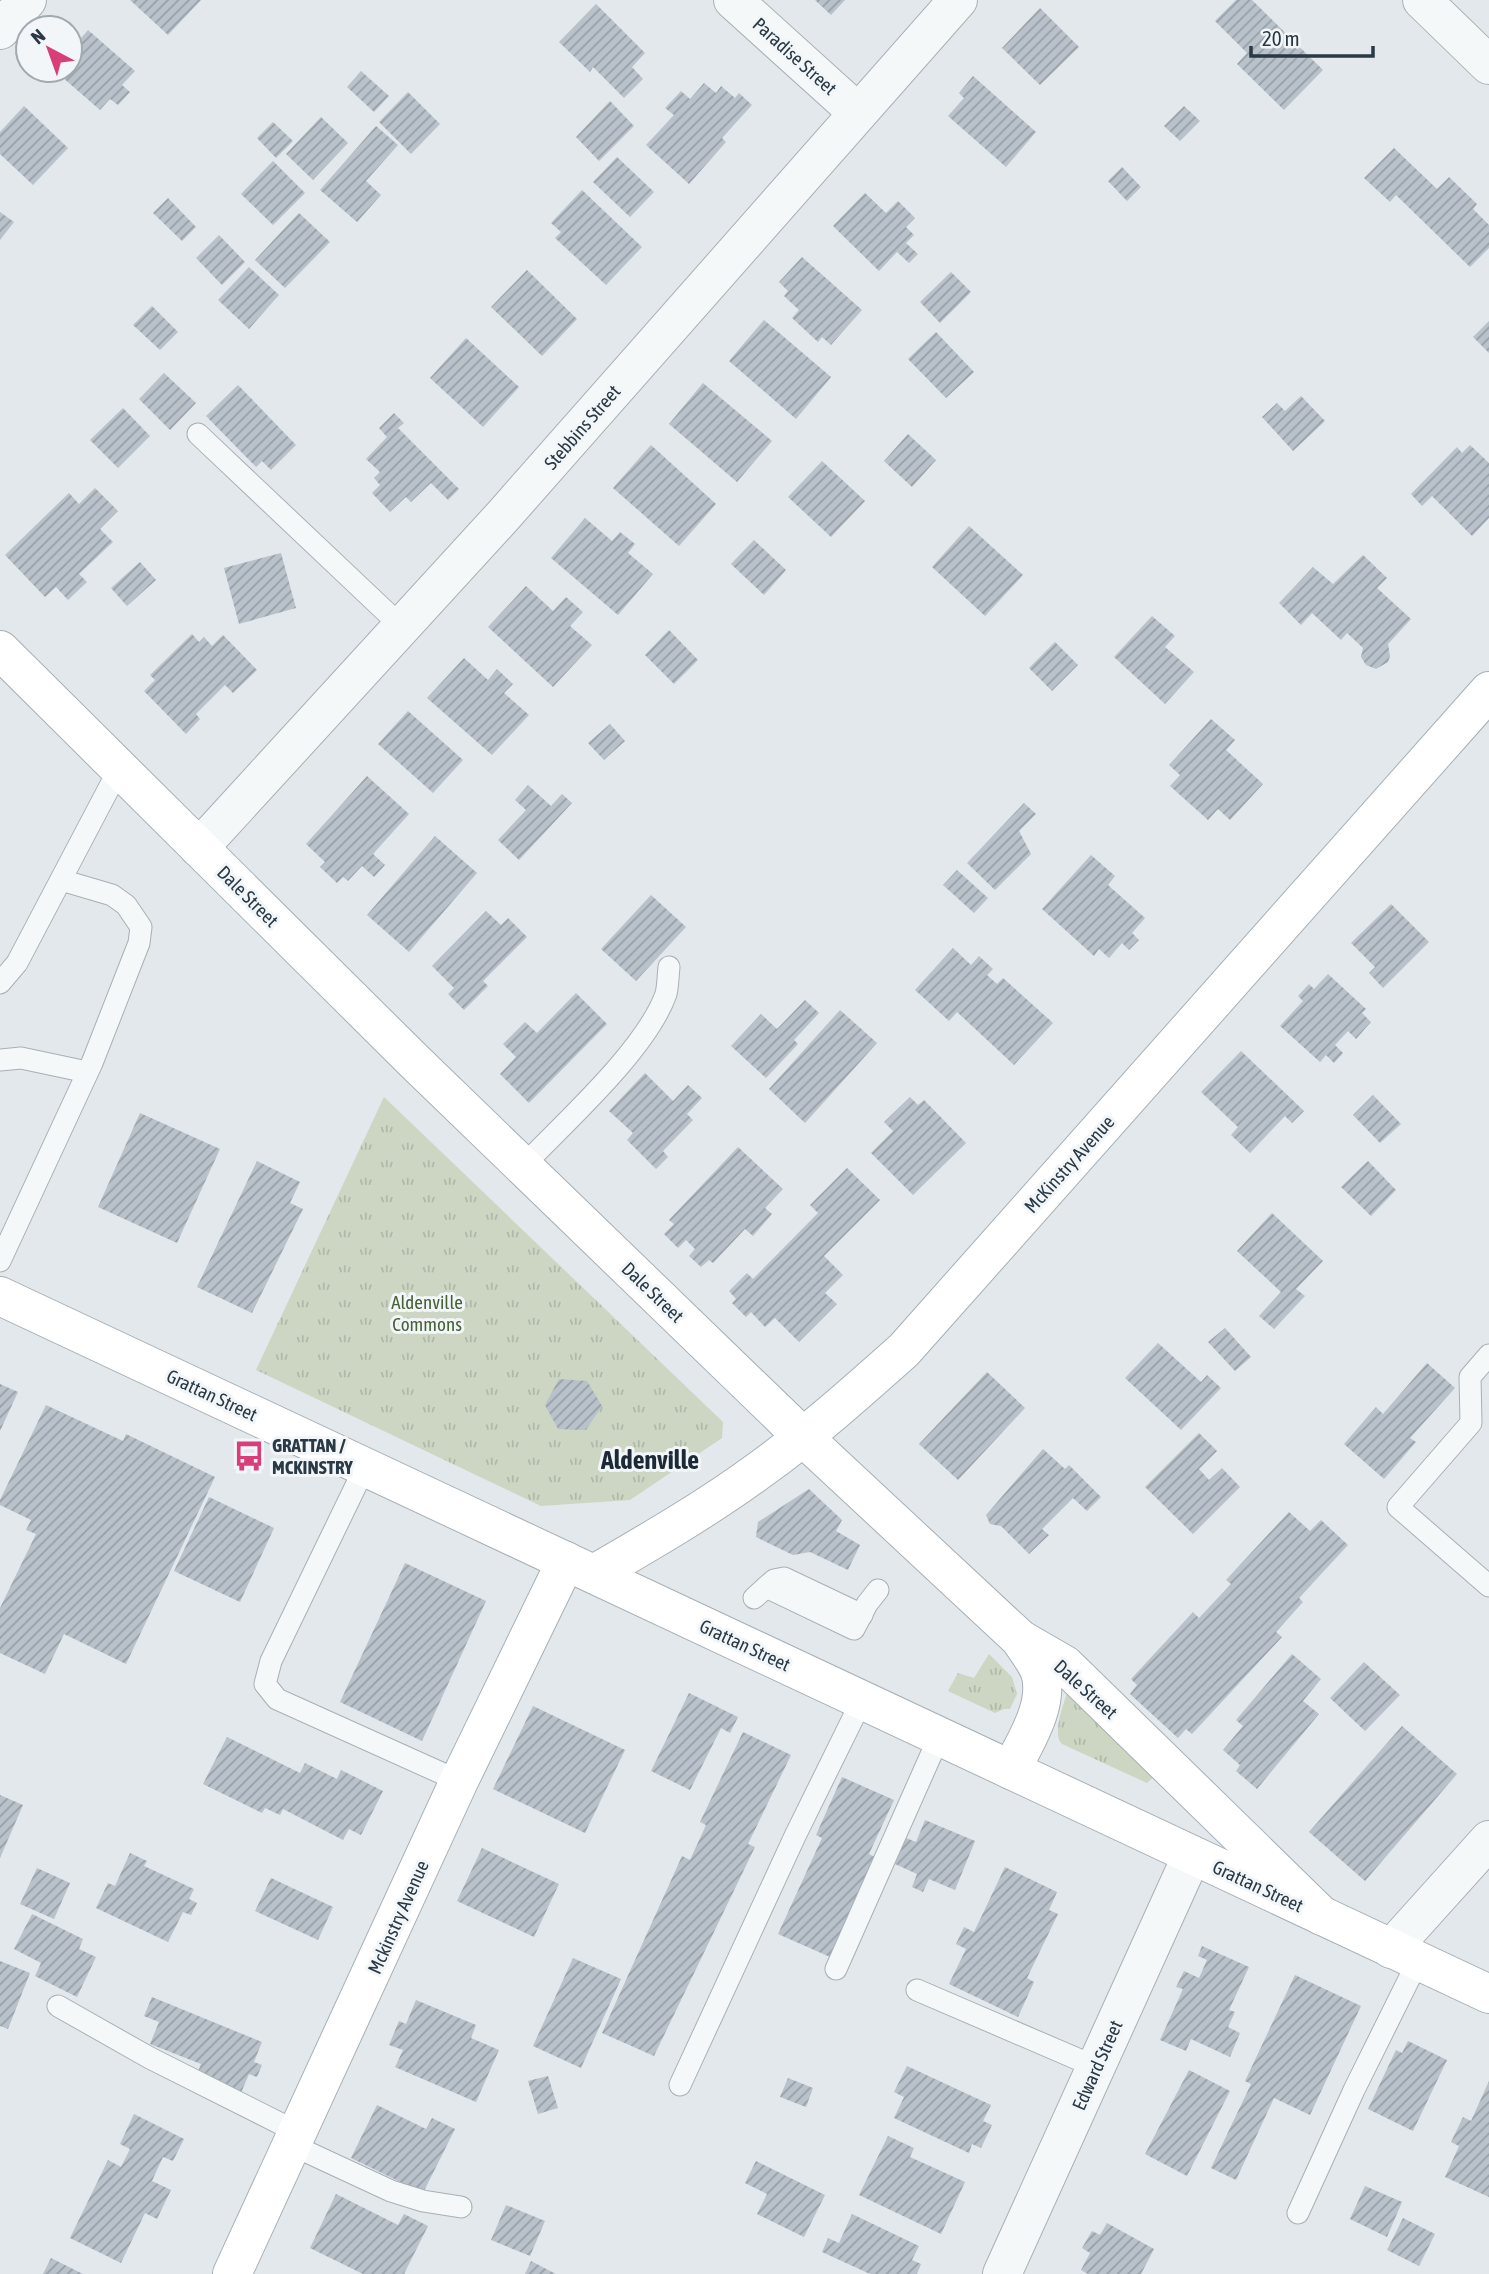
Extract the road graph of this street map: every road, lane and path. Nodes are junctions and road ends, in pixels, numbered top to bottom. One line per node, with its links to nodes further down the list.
1 (27, 0): 5 (street)
2 (733, 0): 7 (street, Paradise Street)
3 (958, 0): 7 (street, Stebbins Street)
4 (1422, 0): 6 (street)
5 (0, 30)
6 (1489, 65)
7 (857, 112): 9 (street, Stebbins Street)
8 (198, 434): 9 (lane)
9 (402, 627): 13 (street, Stebbins Street)
10 (0, 650): 12 (street, Dale Street)
11 (1489, 691): 23 (street, McKinstry Avenue)
12 (119, 769): 13 (street, Dale Street); 14 (lane)
13 (199, 848): 19 (street, Dale Street)
14 (61, 880): 16 (lane); 18 (lane)
15 (669, 967): 19 (lane)
16 (0, 983)
17 (0, 1060): 18 (lane)
18 (87, 1072): 20 (lane)
19 (523, 1166): 23 (street, Dale Street)
20 (0, 1261)
21 (0, 1296): 24 (street, Grattan Street)
22 (1489, 1355): 26 (lane)
23 (803, 1437): 25 (street, McKinstry Avenue); 29 (street, Dale Street)
24 (365, 1467): 25 (street, Grattan Street); 33 (lane)
25 (580, 1568): 30 (street, Grattan Street); 33 (street, Mckinstry Avenue)
26 (1489, 1586)
27 (878, 1590): 28 (lane)
28 (760, 1593)
29 (1020, 1639): 32 (street); 36 (street, Dale Street)
30 (862, 1700): 31 (street, Grattan Street); 43 (lane)
31 (939, 1737): 32 (street, Grattan Street); 38 (lane)
32 (1011, 1770): 35 (street, Grattan Street)
33 (459, 1781): 44 (street, Mckinstry Avenue)
34 (1489, 1840): 37 (street)
35 (1192, 1856): 36 (street, Grattan Street); 42 (street, Edward Street)
36 (1322, 1916): 37 (street, Grattan Street)
37 (1404, 1955): 40 (street, Grattan Street); 46 (lane)
38 (836, 1969)
39 (917, 1990): 42 (lane)
40 (1489, 1994)
41 (58, 2006): 44 (lane)
42 (1096, 2067): 48 (street, Edward Street)
43 (680, 2085)
44 (296, 2139): 45 (lane); 47 (street, Mckinstry Avenue)
45 (461, 2207)
46 (1298, 2213)
47 (232, 2274)
48 (1002, 2274)

